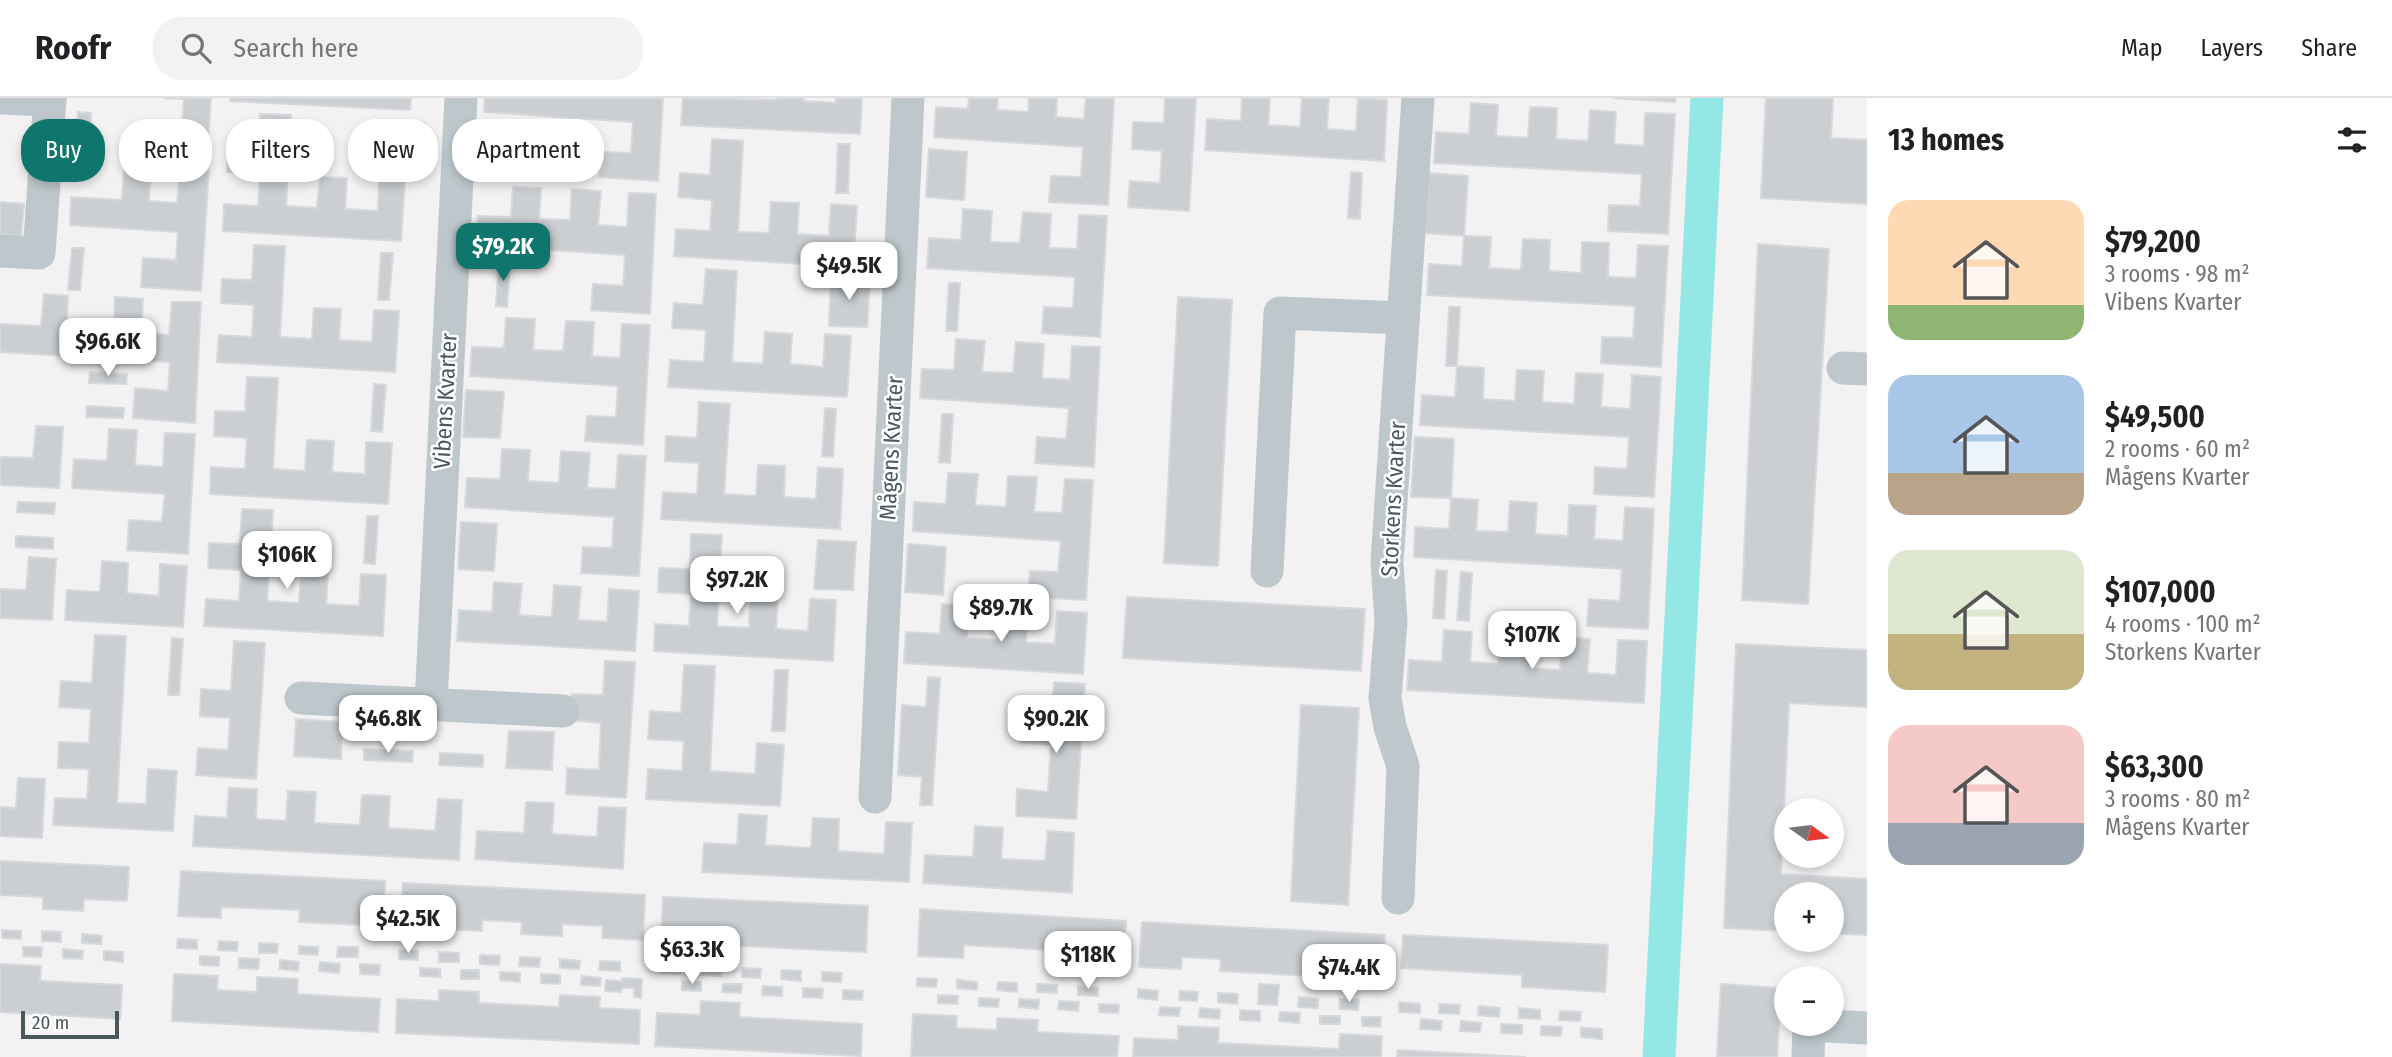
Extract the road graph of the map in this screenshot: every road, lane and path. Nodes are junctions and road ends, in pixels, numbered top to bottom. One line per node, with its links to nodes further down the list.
1 (461, 98): 10 (street, Vibens Kvarter)
2 (908, 98): 12 (street, Mågens Kvarter)
3 (1418, 98): 7 (street, Storkens Kvarter)
4 (0, 99): 5 (street)
5 (50, 99): 6 (street)
6 (0, 251)
7 (1403, 318): 8 (street); 13 (street, Storkens Kvarter)
8 (1266, 571)
9 (302, 698): 10 (street)
10 (431, 704): 11 (street)
11 (563, 710)
12 (875, 797)
13 (1398, 898)
14 (1867, 1028): 15 (street)
15 (1808, 1057)

